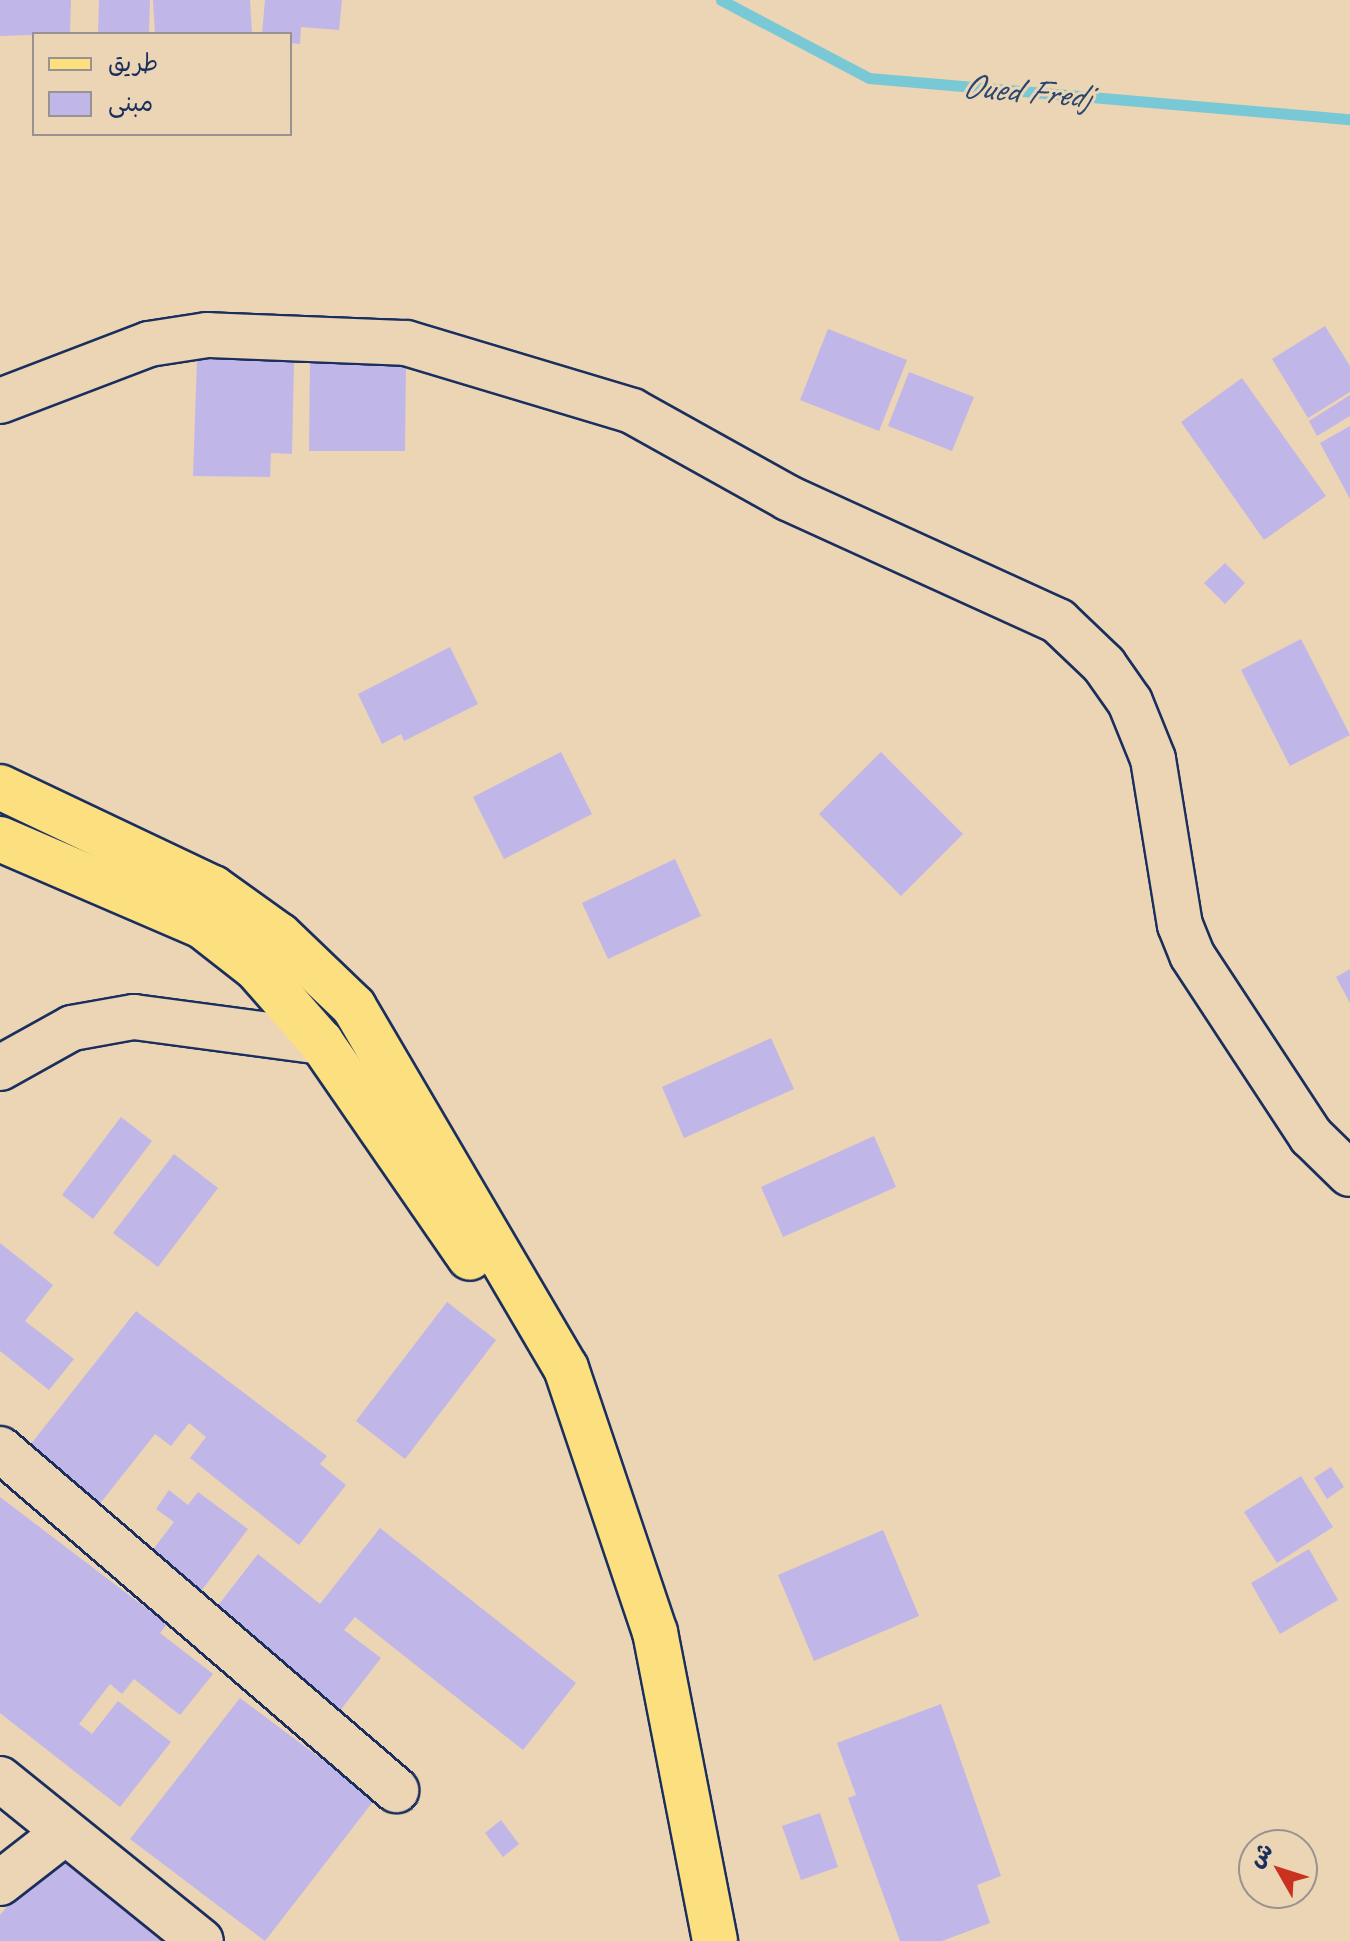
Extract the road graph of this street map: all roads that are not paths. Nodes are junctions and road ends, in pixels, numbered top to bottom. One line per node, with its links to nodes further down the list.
1 (0, 401): 6 (street)
2 (0, 787): 14 (main road)
3 (0, 839): 4 (main road)
4 (321, 1042): 5 (street); 13 (main road)
5 (0, 1068)
6 (1350, 1174)
7 (0, 1449): 9 (street)
8 (0, 1779): 10 (street)
9 (396, 1790)
10 (63, 1834): 11 (street); 12 (street)
11 (0, 1883)
12 (201, 1941)
13 (691, 1941)
14 (715, 1941)

